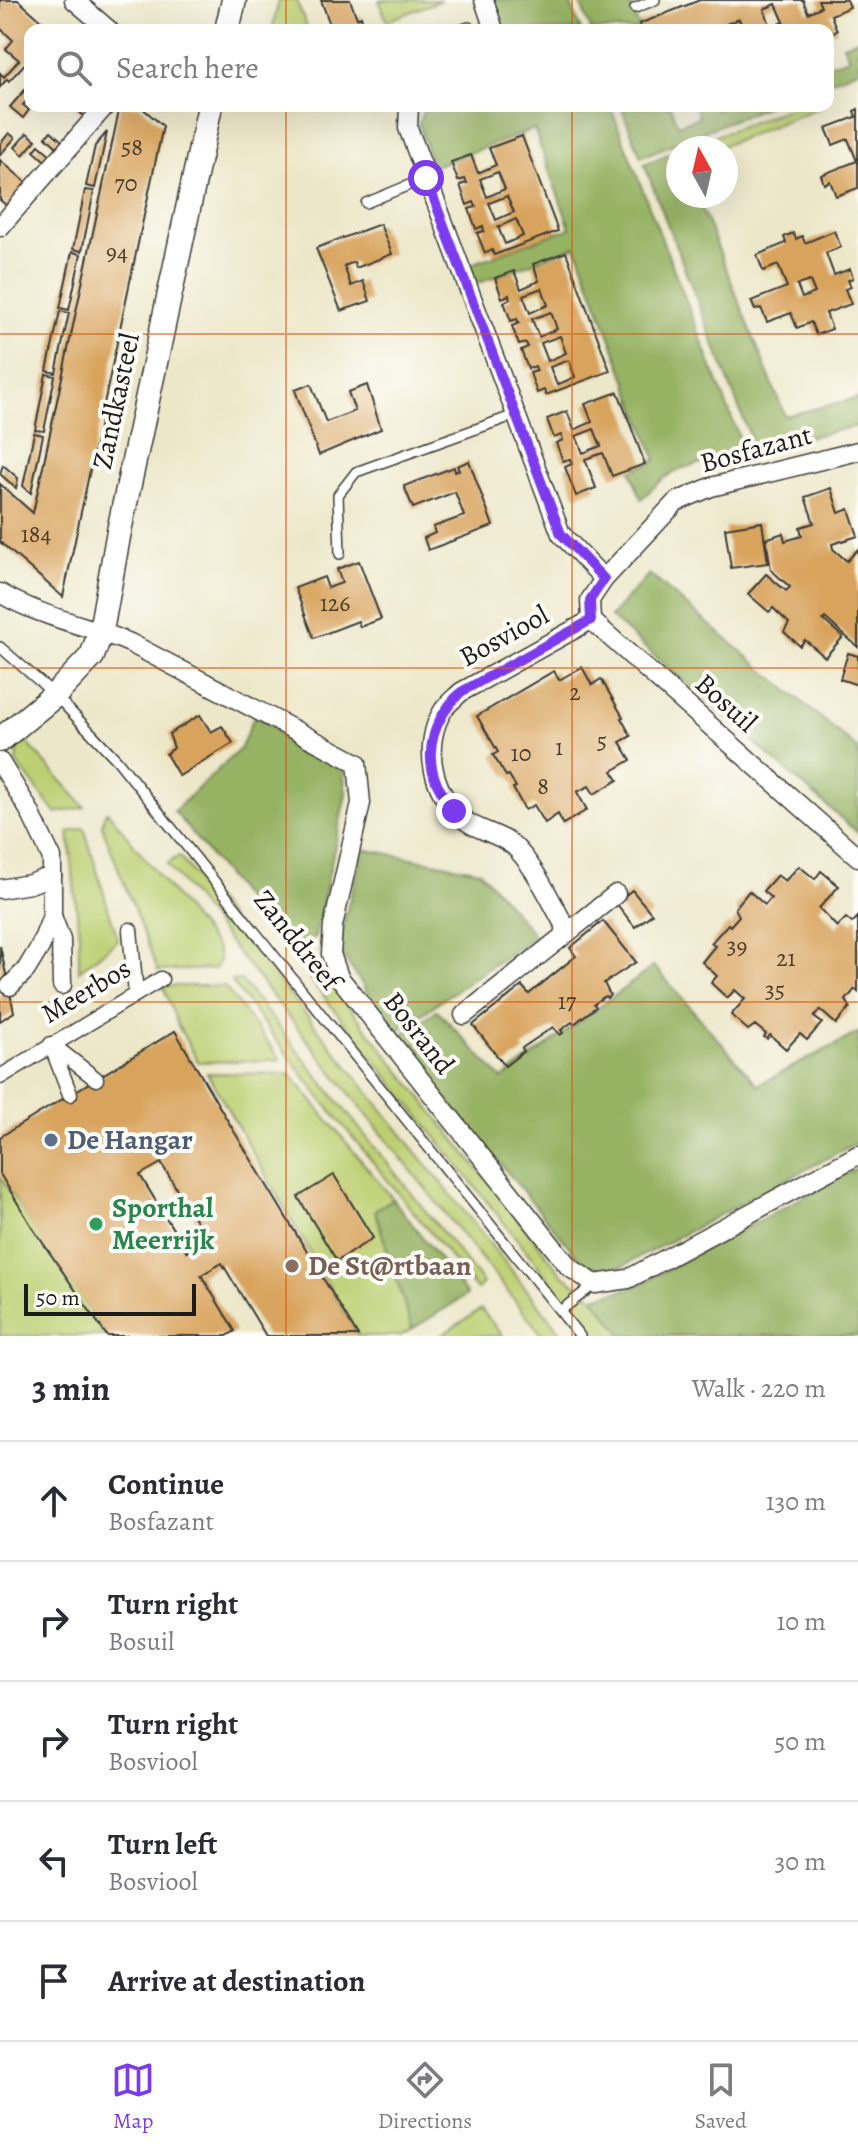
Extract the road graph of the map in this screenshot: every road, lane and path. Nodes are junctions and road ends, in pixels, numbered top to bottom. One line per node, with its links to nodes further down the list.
1 (74, 0): 5 (street)
2 (234, 0): 7 (street)
3 (484, 0): 8 (street)
4 (655, 0): 6 (lane)
5 (93, 8)
6 (635, 8)
7 (228, 24)
8 (492, 24)
9 (100, 112): 14 (street)
10 (209, 112): 21 (street, Zandkasteel)
11 (409, 112): 12 (street)
12 (426, 178): 13 (lane); 15 (street)
13 (366, 203)
14 (0, 227)
15 (515, 415): 17 (lane); 18 (street)
16 (858, 451): 18 (street, Bosfazant)
17 (340, 554)
18 (604, 579): 20 (street)
19 (0, 593): 21 (street)
20 (591, 620): 26 (street, Bosuil); 32 (street, Bosviool)
21 (101, 631): 23 (street, Zandkasteel); 43 (street, Bosrand)
22 (0, 647): 23 (lane, Zanddreef)
23 (55, 695): 24 (street, Zandkasteel); 44 (lane, Zanddreef)
24 (0, 740)
25 (0, 762): 27 (street, Meerbos)
26 (858, 857)
27 (52, 876): 28 (street); 30 (street, Meerbos)
28 (0, 889)
29 (616, 894): 32 (street)
30 (52, 916): 34 (street); 35 (street, Meerbos)
31 (130, 930): 36 (street)
32 (568, 932): 37 (street)
33 (161, 979): 36 (street, Meerbos)
34 (62, 985)
35 (10, 986)
36 (136, 994): 38 (street, Meerbos)
37 (464, 1015)
38 (51, 1044): 39 (street, Meerbos); 40 (street); 41 (street)
39 (0, 1077)
40 (96, 1079)
41 (70, 1094)
42 (858, 1155): 43 (street)
43 (595, 1284): 44 (lane)
44 (560, 1311): 45 (lane, Zanddreef)
45 (580, 1336)

